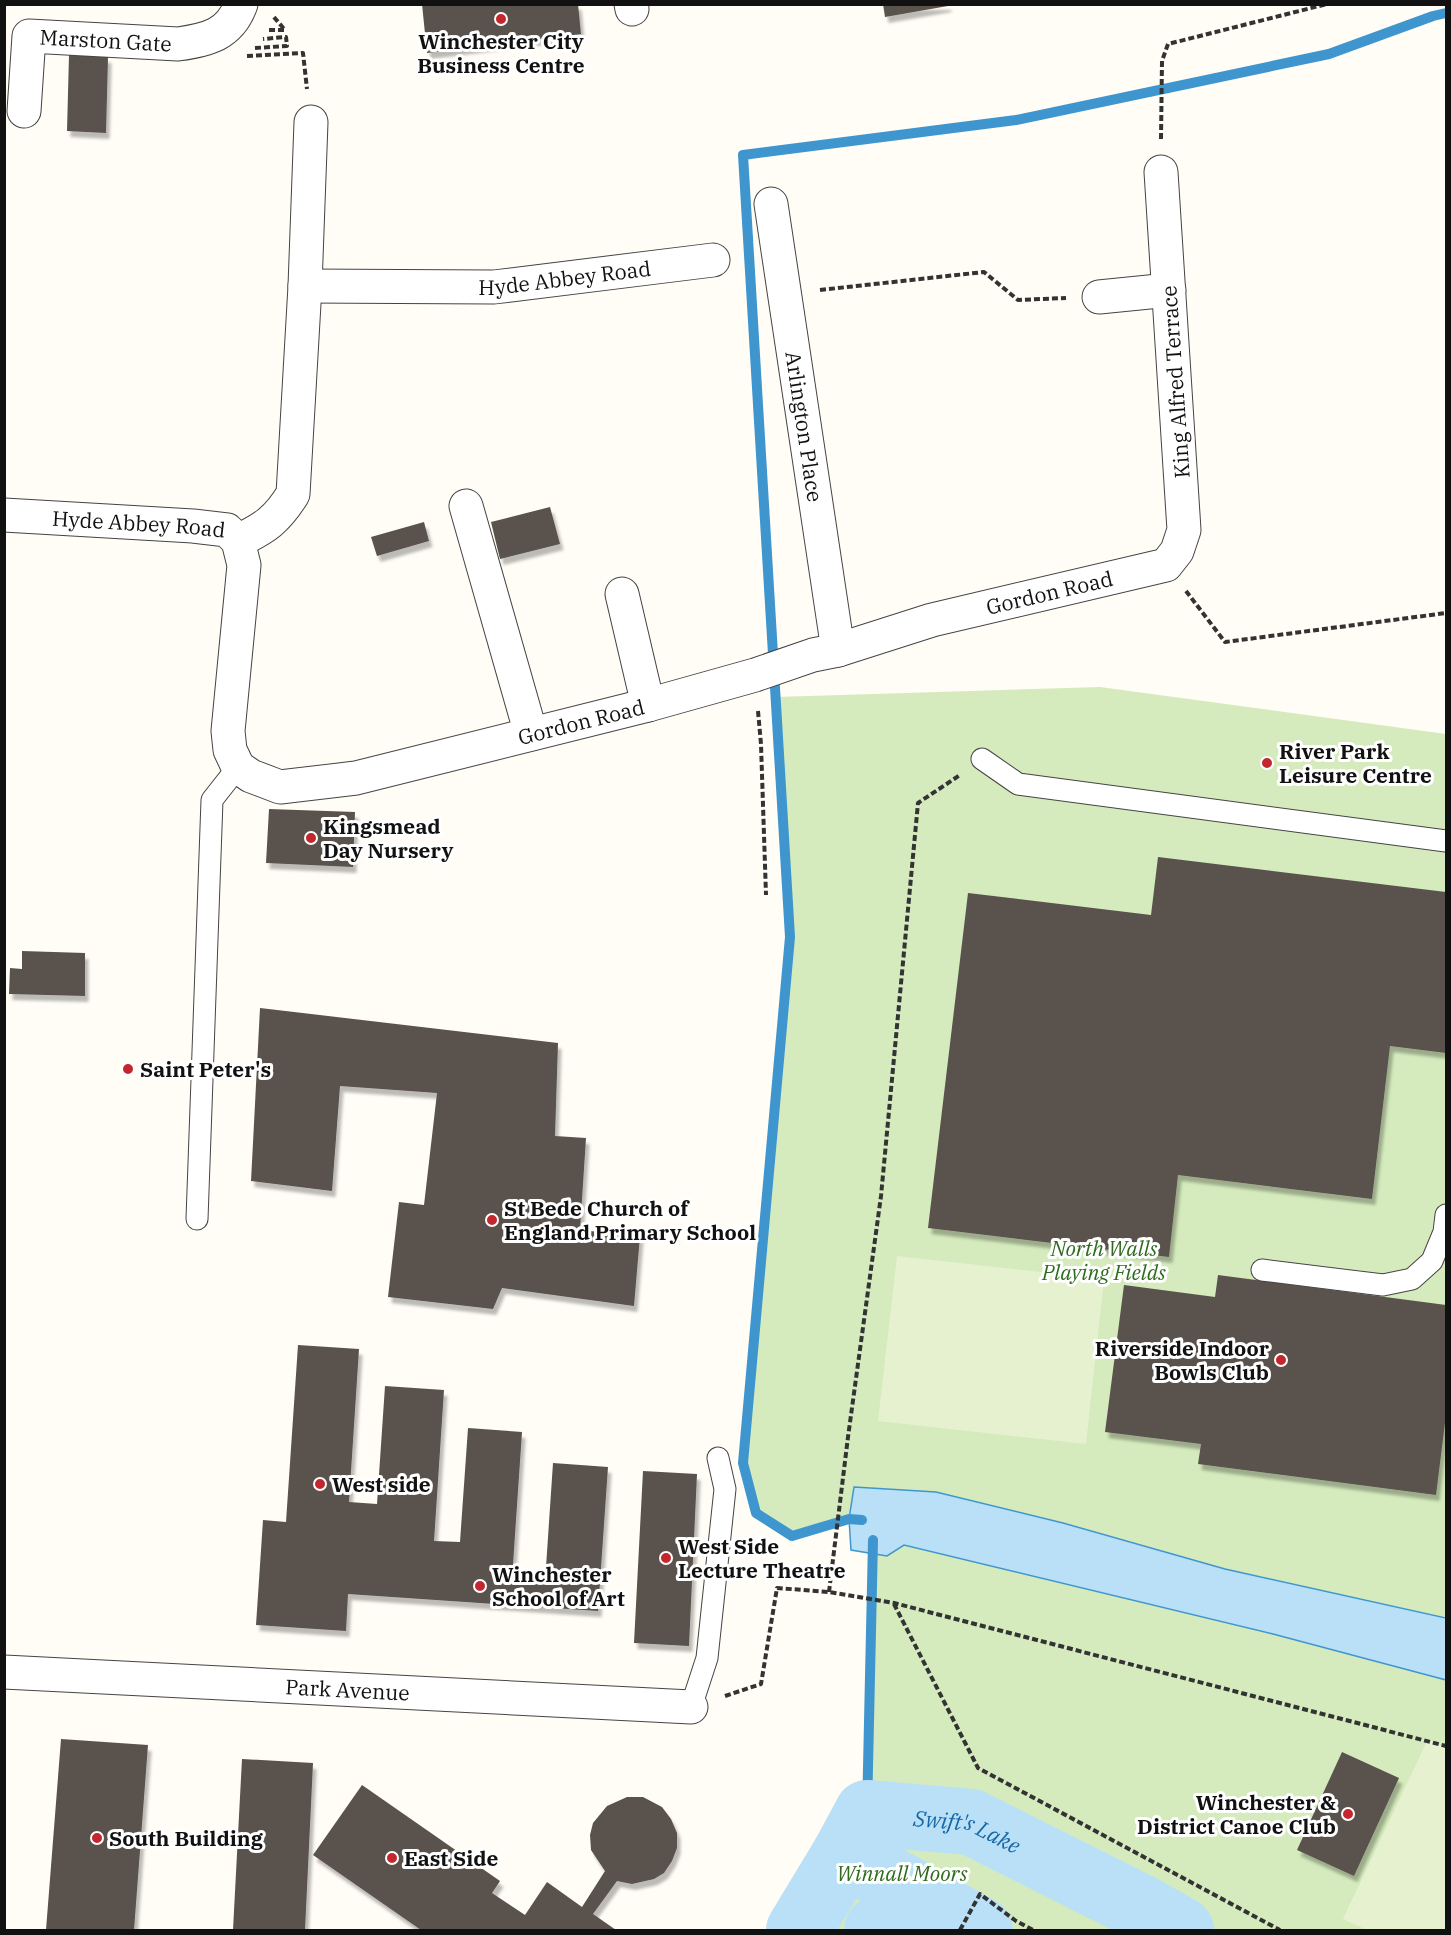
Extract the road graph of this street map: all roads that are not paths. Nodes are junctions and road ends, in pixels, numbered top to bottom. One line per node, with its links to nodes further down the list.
1 (241, 5): 2 (street, Marston Gate)
2 (24, 111)
3 (312, 122): 7 (street, Hyde Abbey Road)
4 (1161, 172): 8 (street, King Alfred Terrace)
5 (771, 204): 15 (street, Arlington Place)
6 (713, 260): 7 (street, Hyde Abbey Road)
7 (305, 286): 12 (street, Hyde Abbey Road)
8 (1169, 290): 9 (street); 13 (street, King Alfred Terrace)
9 (1099, 297)
10 (466, 506): 17 (street)
11 (4, 515): 12 (street, Hyde Abbey Road)
12 (238, 541): 19 (street)
13 (1155, 567): 15 (street, Gordon Road)
14 (622, 594): 16 (street)
15 (826, 653): 16 (street, Gordon Road)
16 (648, 705): 17 (street, Gordon Road)
17 (531, 734): 19 (street, Gordon Road)
18 (982, 759): 20 (lane)
19 (238, 767): 22 (lane)
20 (1446, 841)
21 (1446, 1215): 23 (lane)
22 (197, 1219)
23 (1262, 1270)
24 (718, 1458): 26 (lane)
25 (4, 1672): 26 (street, Park Avenue)
26 (691, 1707)

